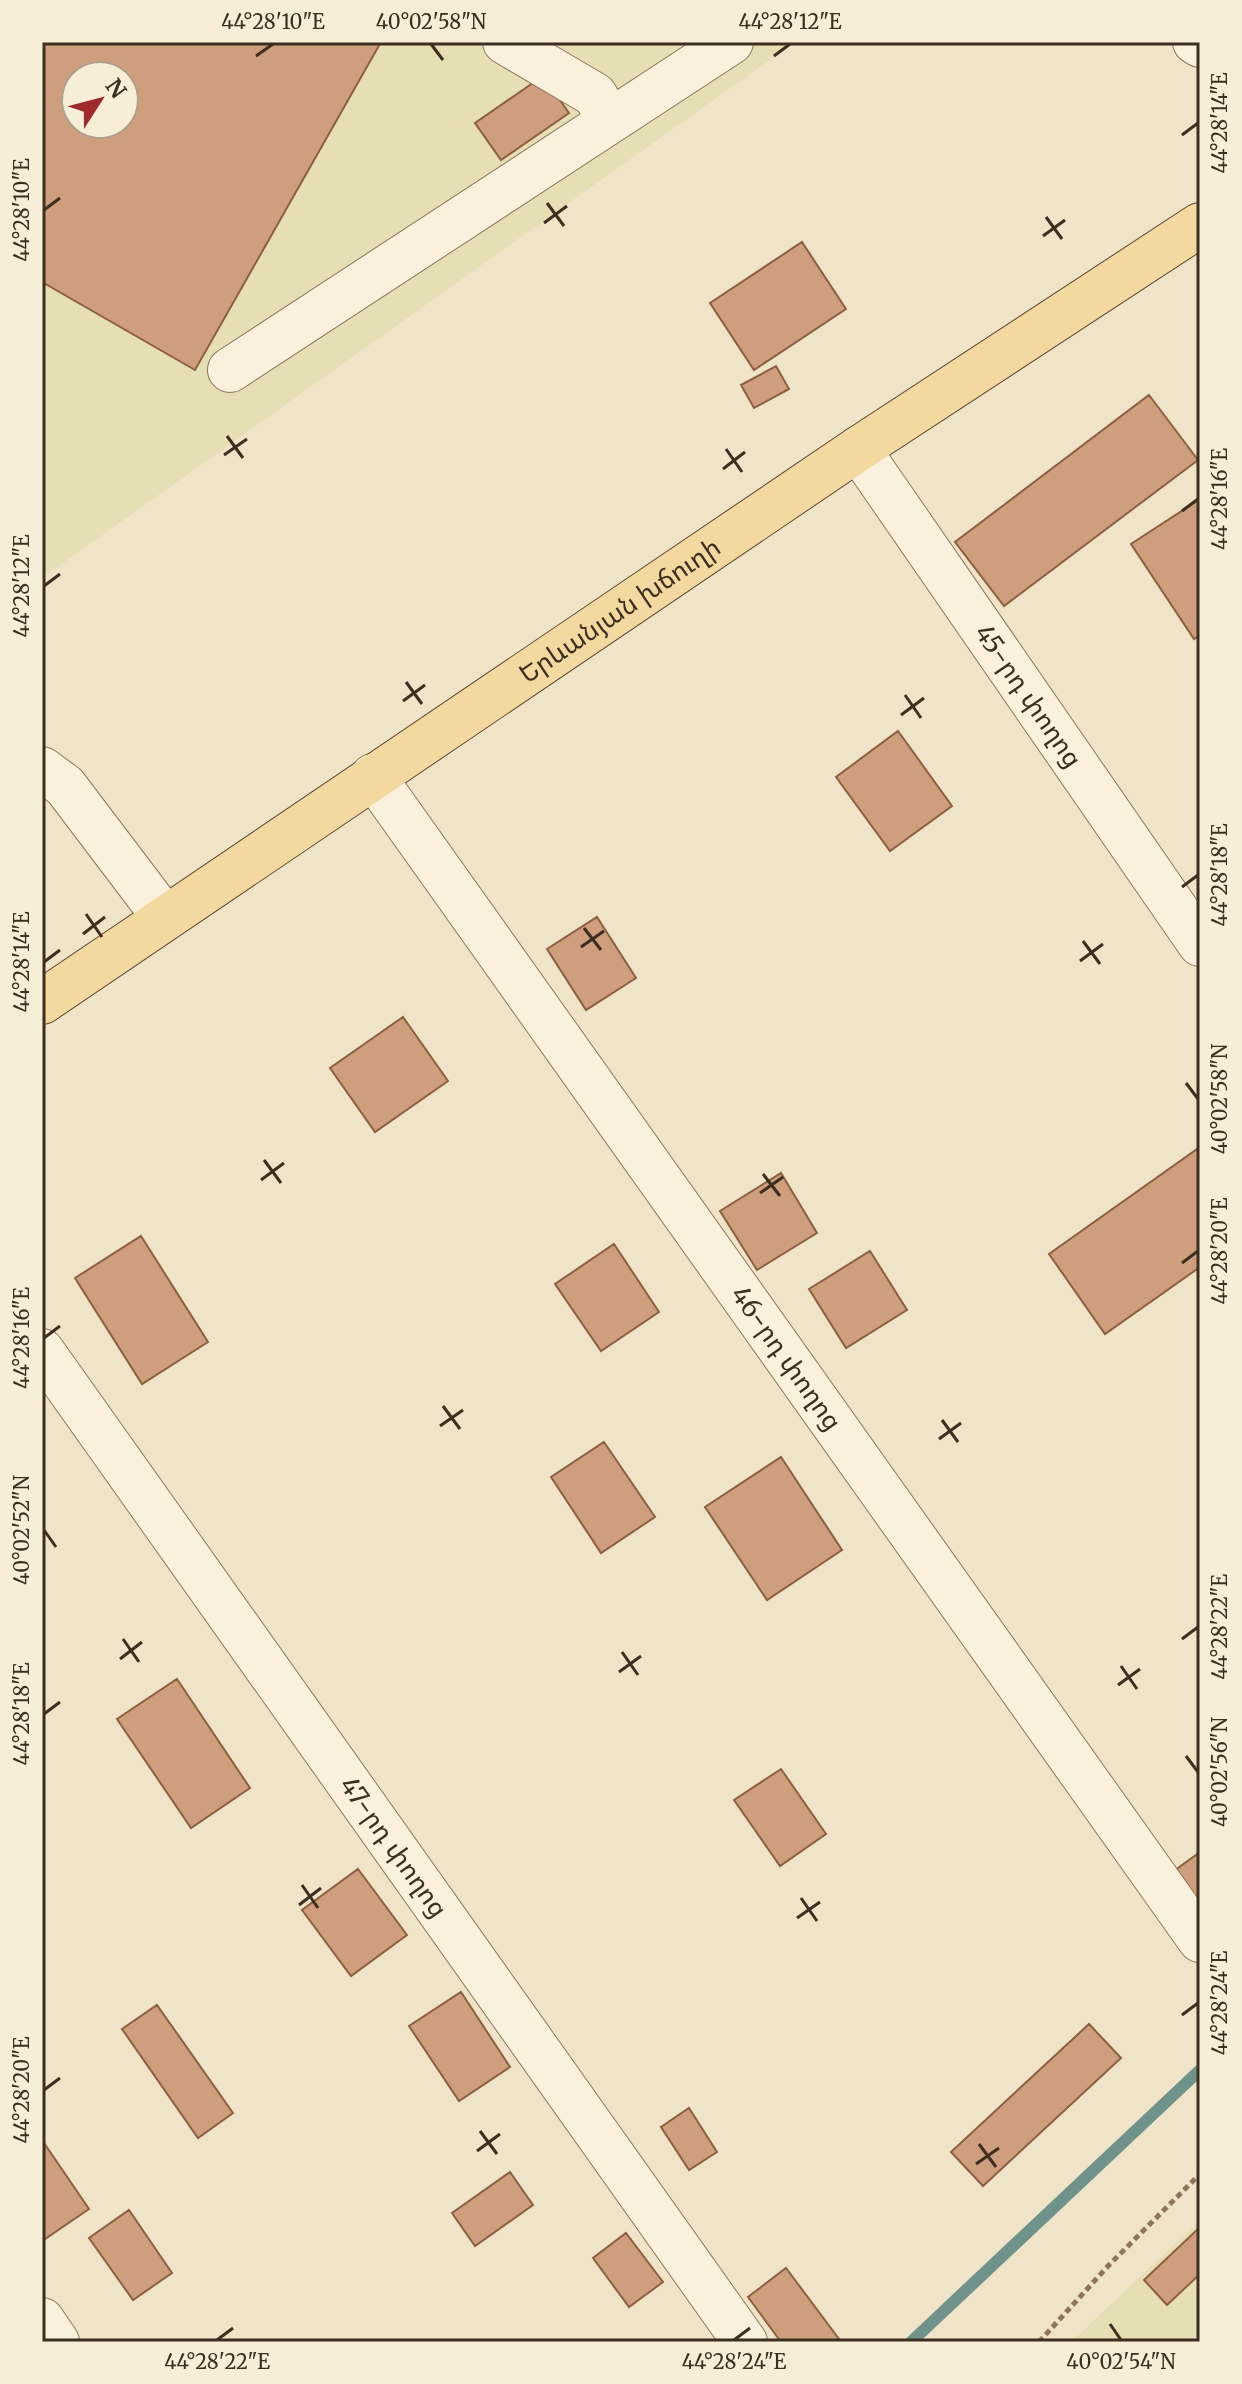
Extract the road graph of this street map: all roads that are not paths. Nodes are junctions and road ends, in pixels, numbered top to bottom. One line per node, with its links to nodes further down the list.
1 (505, 42): 3 (street)
2 (731, 42): 3 (street)
3 (609, 119): 5 (street)
4 (1200, 225): 6 (main road, Երևանյան խճուղի)
5 (230, 370)
6 (858, 449): 8 (main road, Երևանյան խճուղի); 10 (street, 45-րդ փողոց)
7 (42, 769): 9 (street)
8 (373, 776): 9 (main road, Երևանյան խճուղի); 13 (street, 46-րդ փողոց)
9 (165, 918): 11 (main road, Երևանյան խճուղի)
10 (1200, 944)
11 (42, 1002)
12 (42, 1351): 16 (street, 47-րդ փողոց)
13 (1200, 1940)
14 (42, 2320): 15 (street)
15 (57, 2342)
16 (745, 2342)

